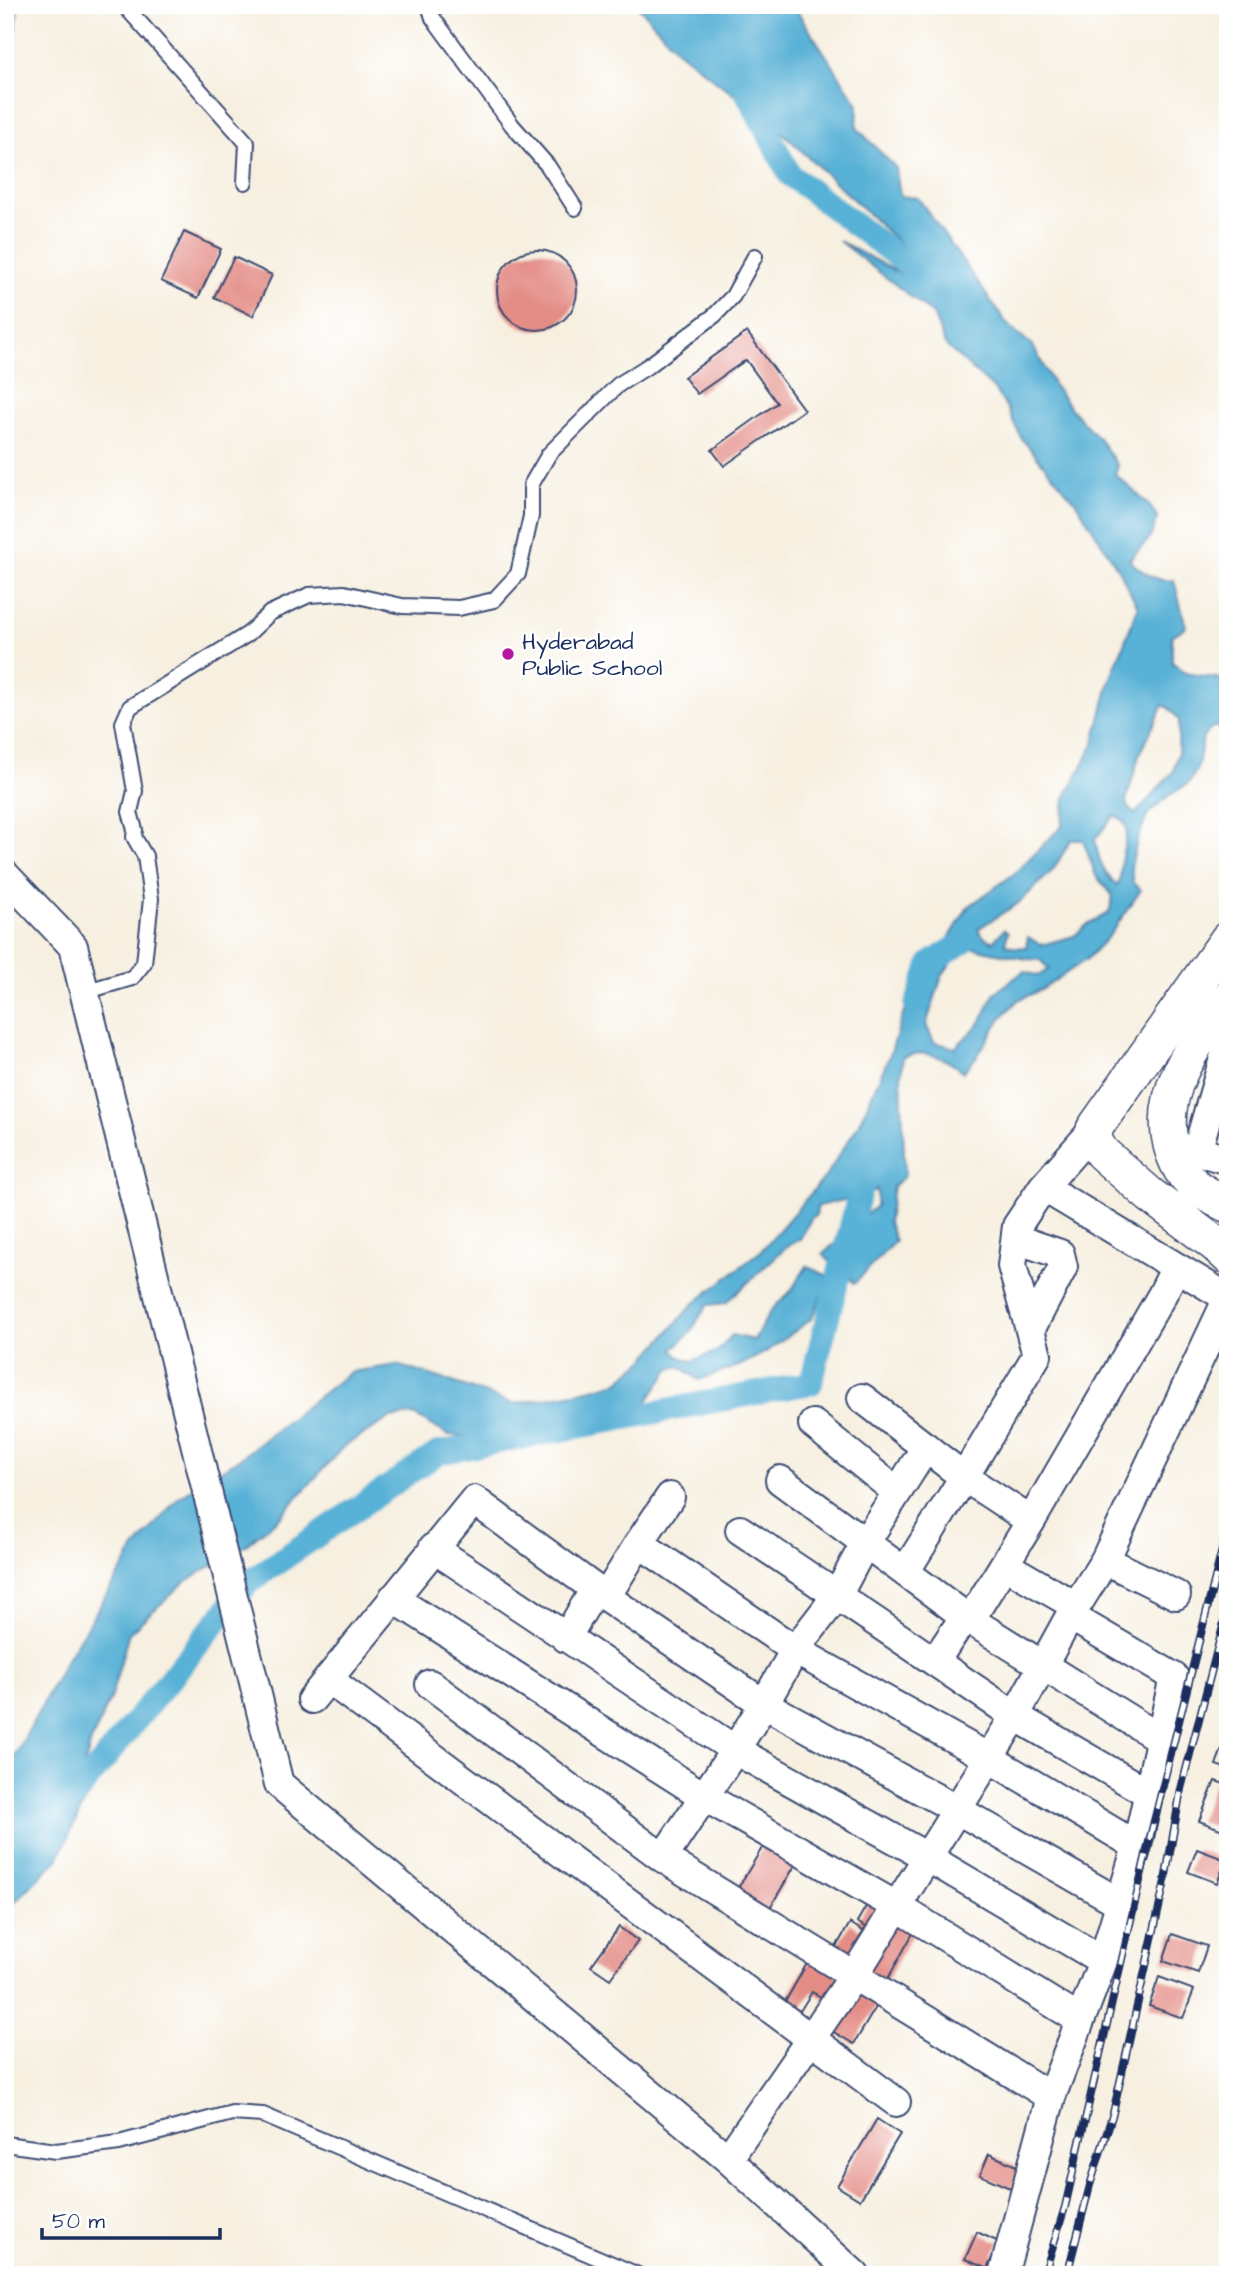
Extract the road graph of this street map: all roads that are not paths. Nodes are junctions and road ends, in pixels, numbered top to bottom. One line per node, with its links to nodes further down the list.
1 (124, 5): 3 (lane)
2 (429, 5): 4 (lane)
3 (245, 182)
4 (575, 208)
5 (755, 256): 8 (lane)
6 (5, 875): 8 (street)
7 (1228, 939): 12 (street)
8 (84, 992): 66 (street)
9 (1228, 999): 15 (street)
10 (1228, 1045): 11 (street)
11 (1223, 1087): 13 (street)
12 (1094, 1129): 14 (street); 17 (street)
13 (1228, 1160)
14 (1043, 1187): 16 (street); 18 (street)
15 (1228, 1205)
16 (1016, 1239): 19 (street); 19 (street)
17 (1228, 1256)
18 (1176, 1267): 27 (street); 32 (street)
19 (1030, 1331): 23 (street)
20 (862, 1398): 22 (street)
21 (813, 1424): 25 (street)
22 (926, 1447): 23 (street); 25 (street)
23 (964, 1477): 27 (street); 34 (street)
24 (780, 1480): 30 (street)
25 (897, 1492): 30 (street)
26 (670, 1497): 29 (street)
27 (1031, 1521): 33 (street)
28 (740, 1530): 36 (street)
29 (639, 1543): 35 (street); 42 (street)
30 (864, 1543): 34 (street); 36 (street)
31 (433, 1548): 35 (street); 38 (street); 41 (street)
32 (1105, 1560): 37 (street); 39 (street)
33 (1005, 1565): 39 (street); 40 (street)
34 (905, 1572): 40 (street)
35 (601, 1593): 41 (street); 46 (street)
36 (838, 1594): 42 (street); 43 (street)
37 (1176, 1595)
38 (393, 1598): 52 (street); 62 (street)
39 (1070, 1616): 44 (street); 48 (street)
40 (968, 1618): 43 (street); 44 (street)
41 (566, 1638): 49 (street)
42 (795, 1650): 46 (street); 50 (street)
43 (935, 1661): 47 (street)
44 (1044, 1666): 47 (street); 48 (street)
45 (430, 1684): 56 (street)
46 (764, 1704): 49 (street); 53 (street)
47 (1015, 1716): 50 (street); 51 (street)
48 (1159, 1738): 51 (street)
49 (735, 1750): 52 (street); 55 (street)
50 (989, 1758): 53 (street); 54 (street)
51 (1148, 1793): 54 (street)
52 (705, 1797): 56 (street); 58 (street)
53 (956, 1809): 55 (street); 57 (street)
54 (1137, 1846): 57 (street)
55 (927, 1857): 58 (street); 59 (street)
56 (663, 1858): 60 (street)
57 (1119, 1902): 59 (street)
58 (896, 1906): 60 (street); 61 (street)
59 (1104, 1961): 61 (street)
60 (853, 1977): 62 (street); 63 (street)
61 (1080, 2020): 63 (street)
62 (809, 2039): 64 (street); 66 (street)
63 (1051, 2098): 69 (street)
64 (896, 2102)
65 (5, 2144): 67 (lane)
66 (728, 2159): 68 (street)
67 (638, 2275)
68 (855, 2275)
69 (1003, 2275)

